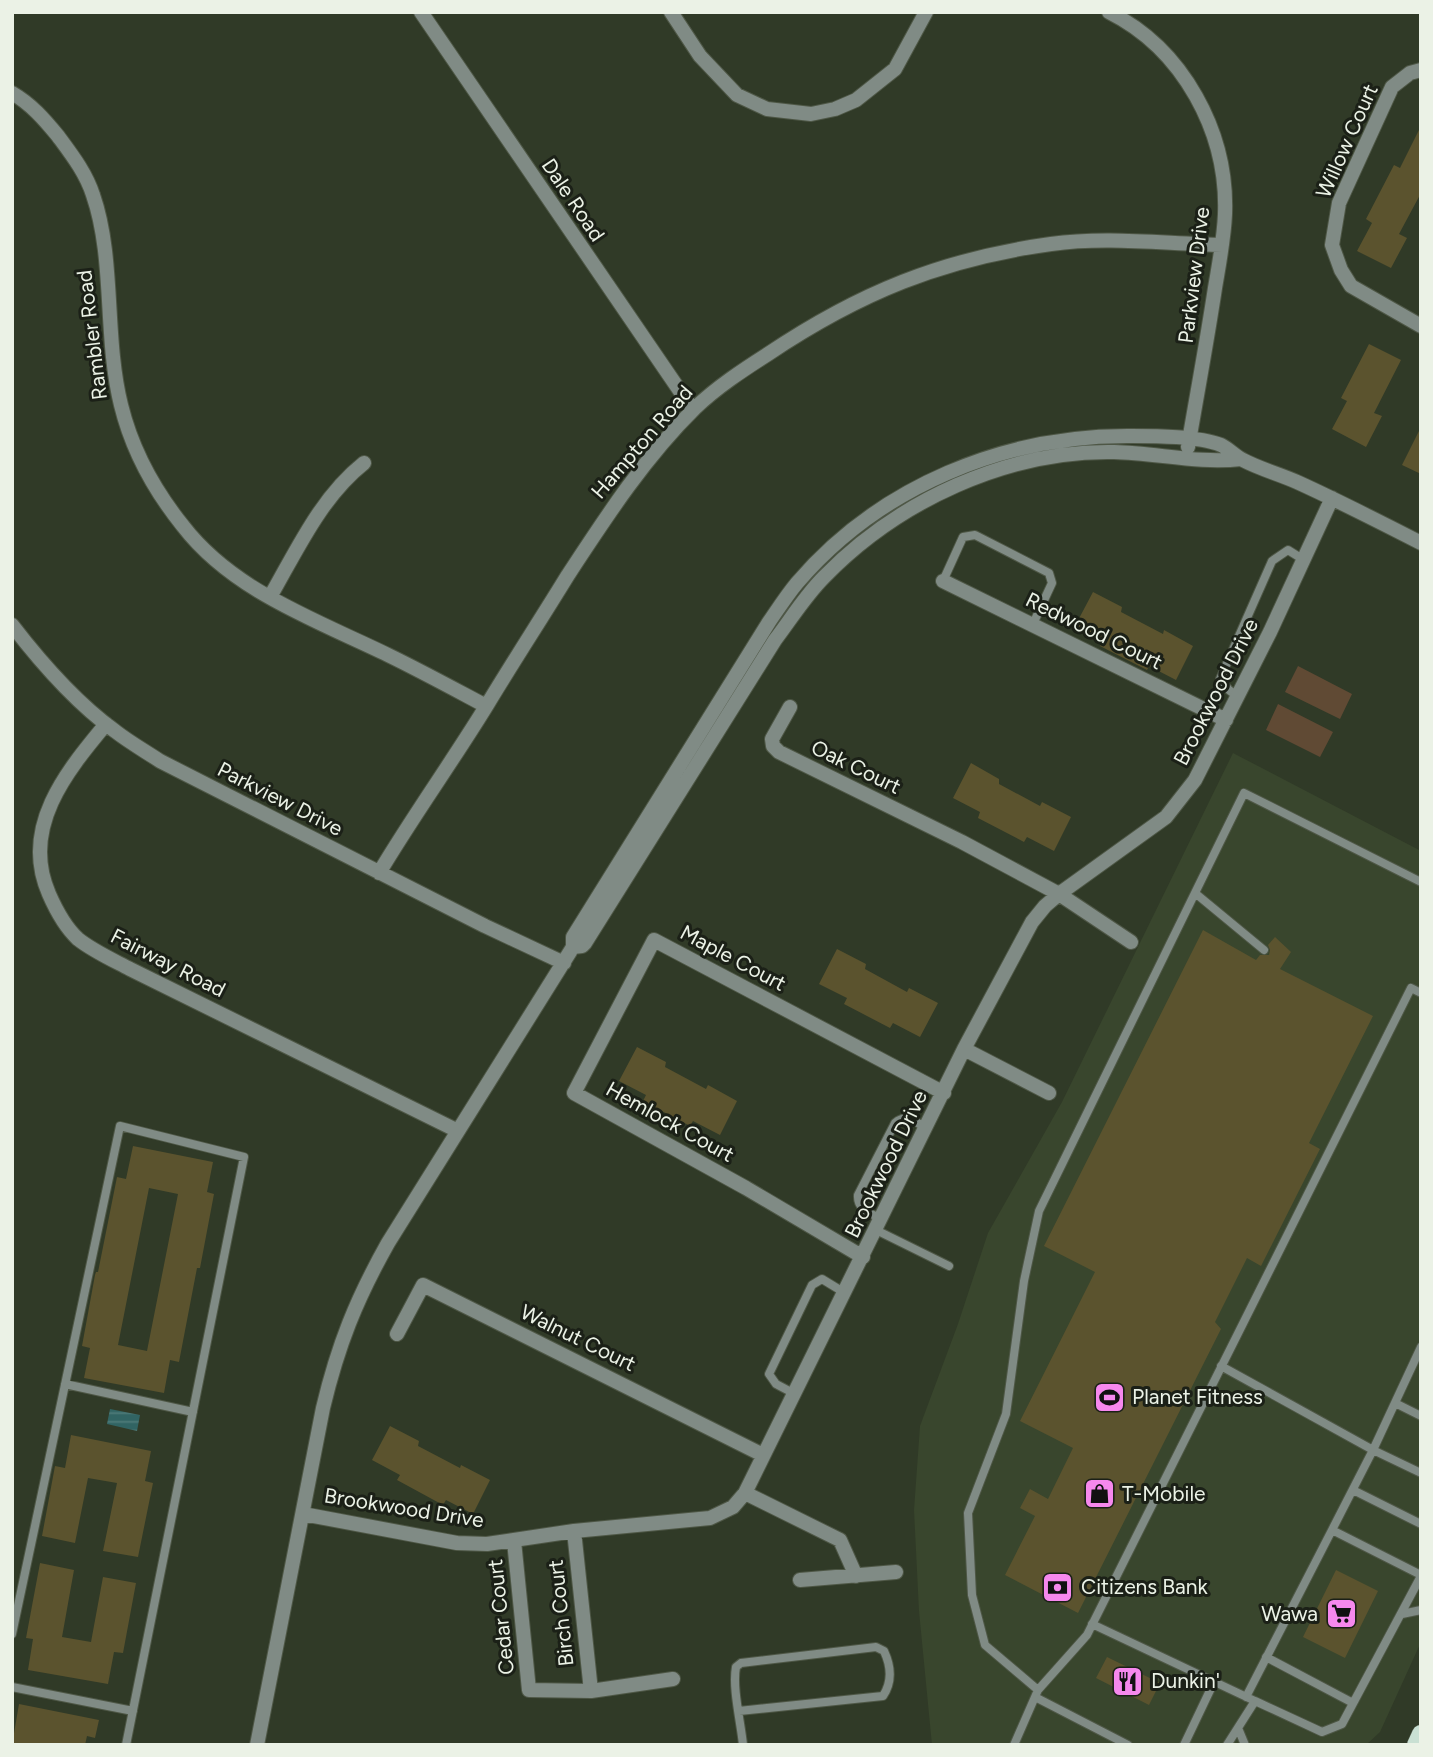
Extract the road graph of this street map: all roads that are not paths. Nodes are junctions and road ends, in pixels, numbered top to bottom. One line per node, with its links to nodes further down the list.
1 (421, 12): 9 (street, Dale Road)
2 (671, 12): 3 (street)
3 (926, 12)
4 (1109, 12): 7 (street, Parkview Drive)
5 (1421, 71): 8 (street, Willow Court)
6 (12, 93): 18 (street, Rambler Road)
7 (1222, 245): 9 (street, Hampton Road); 10 (street, Parkview Drive)
8 (1421, 326)
9 (692, 411): 22 (street, Hampton Road)
10 (1190, 440): 11 (street, Parkview Drive); 12 (street, Brookwood Drive); 31 (street, Brookwood Drive)
11 (1186, 458): 12 (street, Brookwood Drive); 31 (street, Brookwood Drive)
12 (1241, 460): 14 (street, Brookwood Drive)
13 (364, 463): 18 (street)
14 (1332, 498): 15 (street, Brookwood Drive); 16 (street, Brookwood Drive)
15 (1421, 543)
16 (1304, 560): 21 (street, Brookwood Drive); 21 (lane)
17 (943, 581): 19 (street, Redwood Court); 19 (lane)
18 (270, 597): 22 (street, Rambler Road)
19 (1033, 624): 24 (street, Redwood Court)
20 (12, 625): 25 (street, Parkview Drive)
21 (1238, 697): 24 (street, Brookwood Drive)
22 (486, 706): 26 (street, Hampton Road)
23 (790, 707): 29 (street, Oak Court)
24 (1226, 720): 29 (street, Brookwood Drive)
25 (106, 724): 26 (street, Parkview Drive); 40 (street, Fairway Road)
26 (379, 873): 33 (street, Parkview Drive)
27 (1421, 882): 28 (lane)
28 (1195, 893): 32 (lane); 76 (lane)
29 (1059, 894): 30 (street); 35 (street, Brookwood Drive)
30 (1131, 942)
31 (573, 947): 33 (street, Brookwood Drive)
32 (1264, 950)
33 (564, 963): 40 (street, Brookwood Drive)
34 (1421, 993): 47 (lane)
35 (964, 1049): 37 (street, Brookwood Drive); 38 (street)
36 (574, 1093): 37 (street, Maple Court); 42 (street, Hemlock Court)
37 (944, 1093): 39 (street, Brookwood Drive)
38 (1049, 1093)
39 (927, 1128): 41 (street, Brookwood Drive); 41 (lane)
40 (458, 1131): 58 (street, Brookwood Drive)
41 (879, 1225): 42 (street, Brookwood Drive); 43 (lane)
42 (863, 1257): 44 (street, Brookwood Drive)
43 (949, 1266)
44 (845, 1293): 49 (street, Brookwood Drive); 49 (lane)
45 (397, 1334): 54 (street, Walnut Court)
46 (1421, 1347): 50 (lane)
47 (1221, 1366): 53 (lane); 69 (lane)
48 (65, 1384): 51 (lane); 51 (lane); 70 (lane)
49 (793, 1393): 54 (street, Brookwood Drive)
50 (1395, 1403): 52 (lane); 53 (lane)
51 (193, 1412): 80 (lane)
52 (1421, 1416)
53 (1373, 1450): 55 (lane); 56 (lane)
54 (763, 1455): 57 (street, Brookwood Drive)
55 (1421, 1473)
56 (1353, 1490): 59 (lane); 60 (lane)
57 (745, 1493): 61 (street, Brookwood Drive); 65 (street)
58 (303, 1514): 62 (street, Brookwood Drive); 84 (street, Brookwood Drive)
59 (1421, 1524)
60 (1332, 1530): 64 (lane); 71 (lane)
61 (574, 1531): 62 (street, Brookwood Drive); 75 (street, Birch Court)
62 (514, 1541): 75 (street, Cedar Court)
63 (896, 1572): 65 (street)
64 (1421, 1575): 68 (lane)
65 (856, 1576): 66 (street)
66 (800, 1580)
67 (1421, 1610): 68 (lane)
68 (1402, 1614): 78 (lane)
69 (1092, 1624): 73 (lane); 76 (lane)
70 (12, 1634)
71 (1266, 1657): 77 (lane); 78 (lane)
72 (673, 1679): 75 (street)
73 (1214, 1682): 77 (lane); 88 (lane)
74 (12, 1687): 80 (lane)
75 (591, 1690)
76 (1036, 1694): 86 (lane); 87 (lane)
77 (1250, 1699): 78 (lane); 81 (lane)
78 (1353, 1703)
79 (739, 1710): 79 (lane); 85 (lane)
80 (133, 1711): 83 (lane)
81 (1238, 1728): 89 (lane); 90 (lane)
82 (1421, 1734): 91 (main road)
83 (126, 1745)
84 (257, 1745)
85 (743, 1745)
86 (1014, 1745)
87 (1128, 1745)
88 (1184, 1745)
89 (1227, 1745)
90 (1245, 1745)
91 (1416, 1745)

